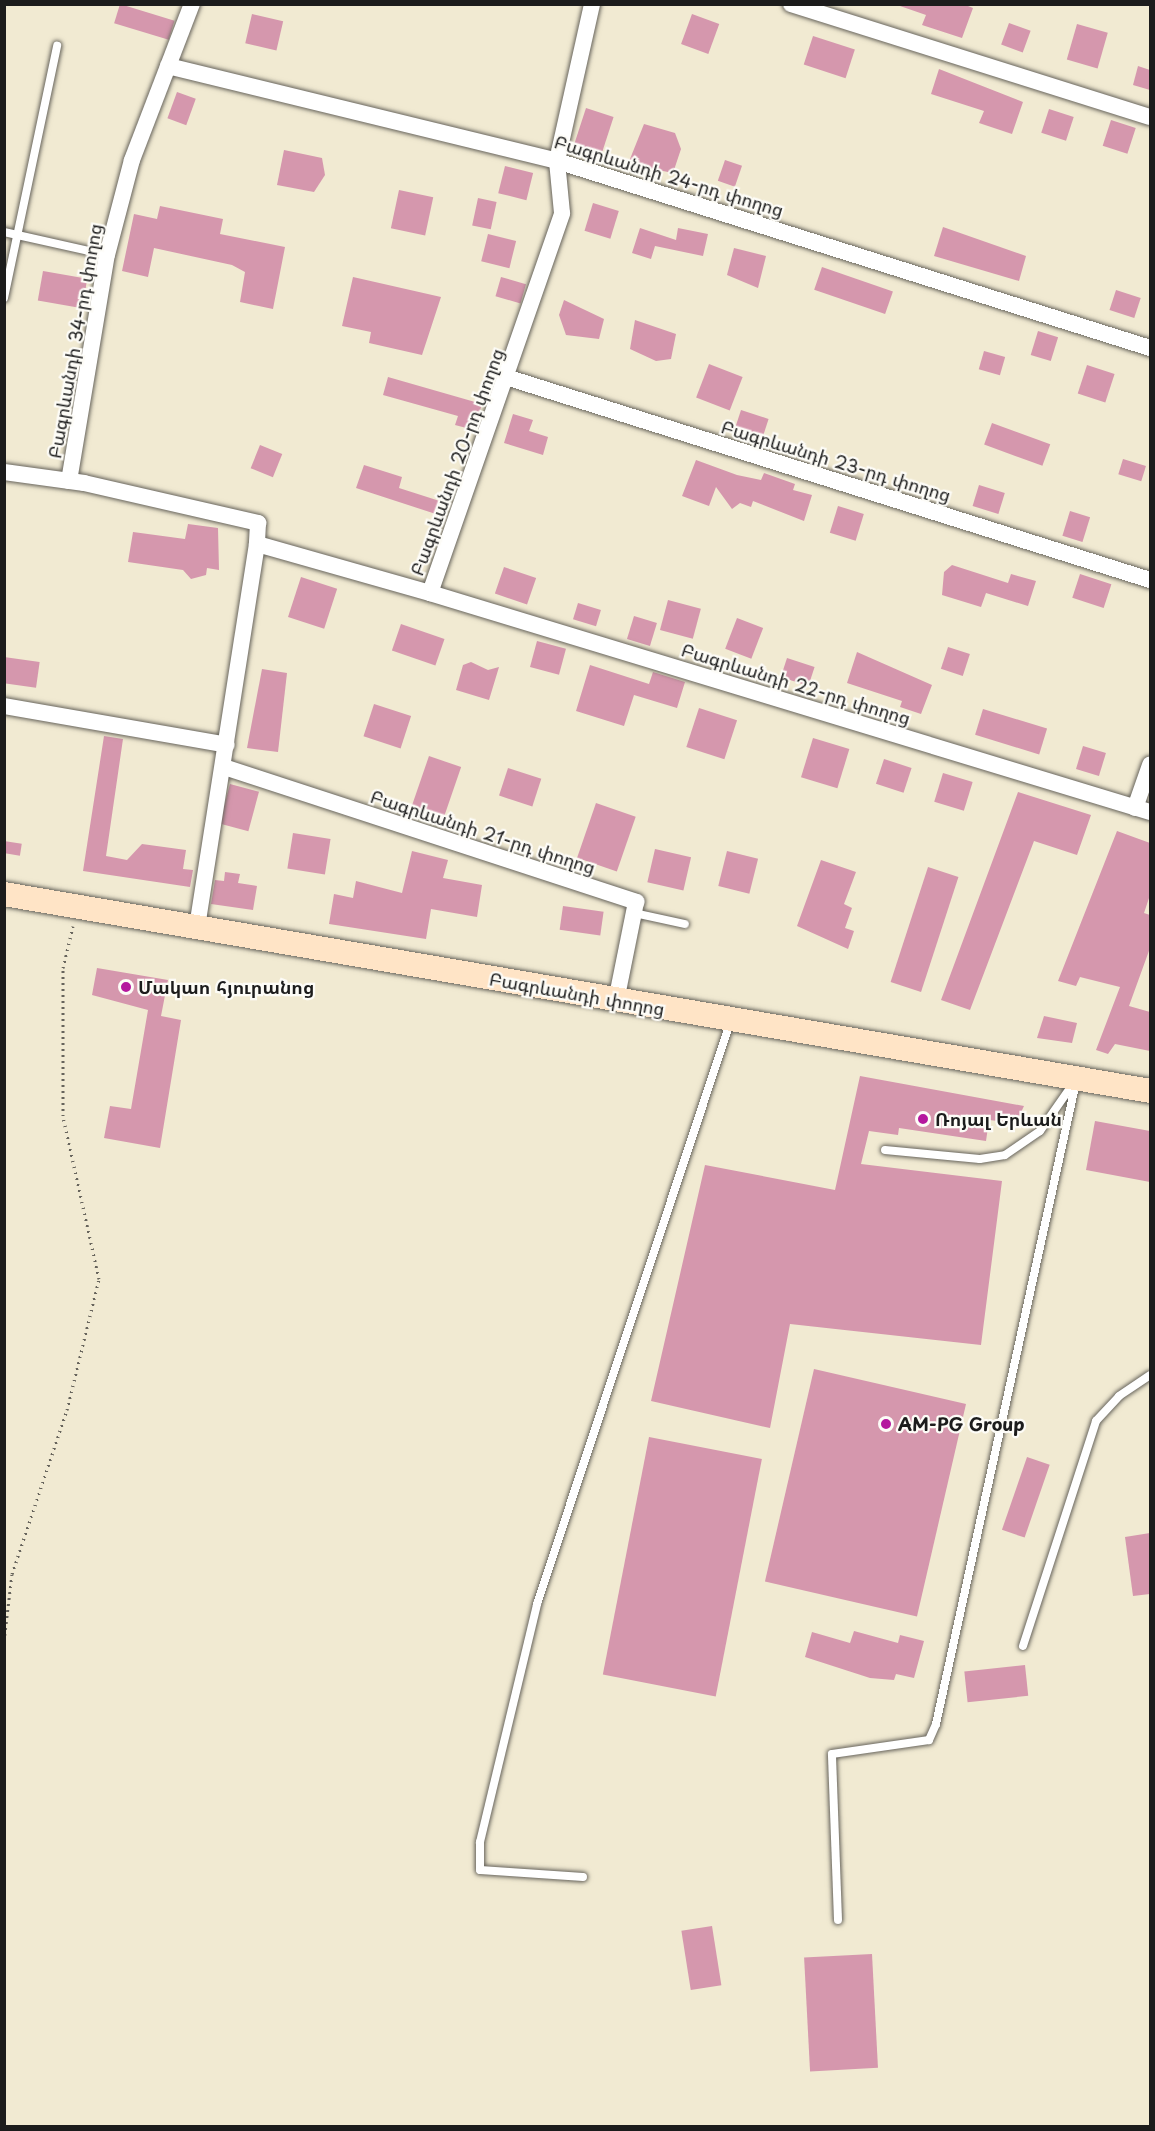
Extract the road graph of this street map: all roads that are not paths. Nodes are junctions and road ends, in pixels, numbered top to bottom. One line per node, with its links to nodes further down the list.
1 (192, 4): 5 (street, Բագրևանդի 34-րդ փողոց)
2 (592, 4): 7 (street, Բագրևանդի 20-րդ փողոց)
3 (791, 4): 6 (street)
4 (57, 46): 9 (lane)
5 (168, 66): 7 (street, Բագրևանդի 24-րդ փողոց); 10 (street, Բագրևանդի 34-րդ փողոց)
6 (1150, 117)
7 (557, 161): 12 (street, Բագրևանդի 24-րդ փողոց); 13 (street, Բագրևանդի 20-րդ փողոց)
8 (4, 232): 9 (lane)
9 (16, 234): 10 (lane); 11 (lane)
10 (107, 255): 15 (street, Բագրևանդի 34-րդ փողոց)
11 (4, 298)
12 (1150, 348)
13 (509, 378): 17 (street, Բագրևանդի 23-րդ փողոց); 18 (street, Բագրևանդի 20-րդ փողոց)
14 (4, 472): 15 (street)
15 (69, 481): 16 (street)
16 (257, 544): 18 (street, Բագրևանդի 20-րդ փողոց); 20 (street)
17 (1150, 580)
18 (430, 593): 23 (street, Բագրևանդի 22-րդ փողոց)
19 (4, 706): 20 (street)
20 (227, 745): 22 (street)
21 (1150, 765): 23 (street)
22 (224, 767): 25 (street, Բագրևանդի 21-րդ փողոց); 27 (street)
23 (1143, 810)
24 (4, 894): 27 (main road, Բագրևանդի փողոց)
25 (634, 913): 26 (lane); 28 (street)
26 (685, 924)
27 (197, 927): 28 (main road, Բագրևանդի փողոց)
28 (616, 1000): 29 (main road, Բագրևանդի փողոց)
29 (731, 1020): 30 (main road, Բագրևանդի փողոց); 35 (lane)
30 (1077, 1078): 31 (main road, Բագրևանդի փողոց); 32 (lane); 36 (lane)
31 (1150, 1091)
32 (885, 1150)
33 (1150, 1375): 34 (lane)
34 (1023, 1646)
35 (583, 1877)
36 (838, 1920)

